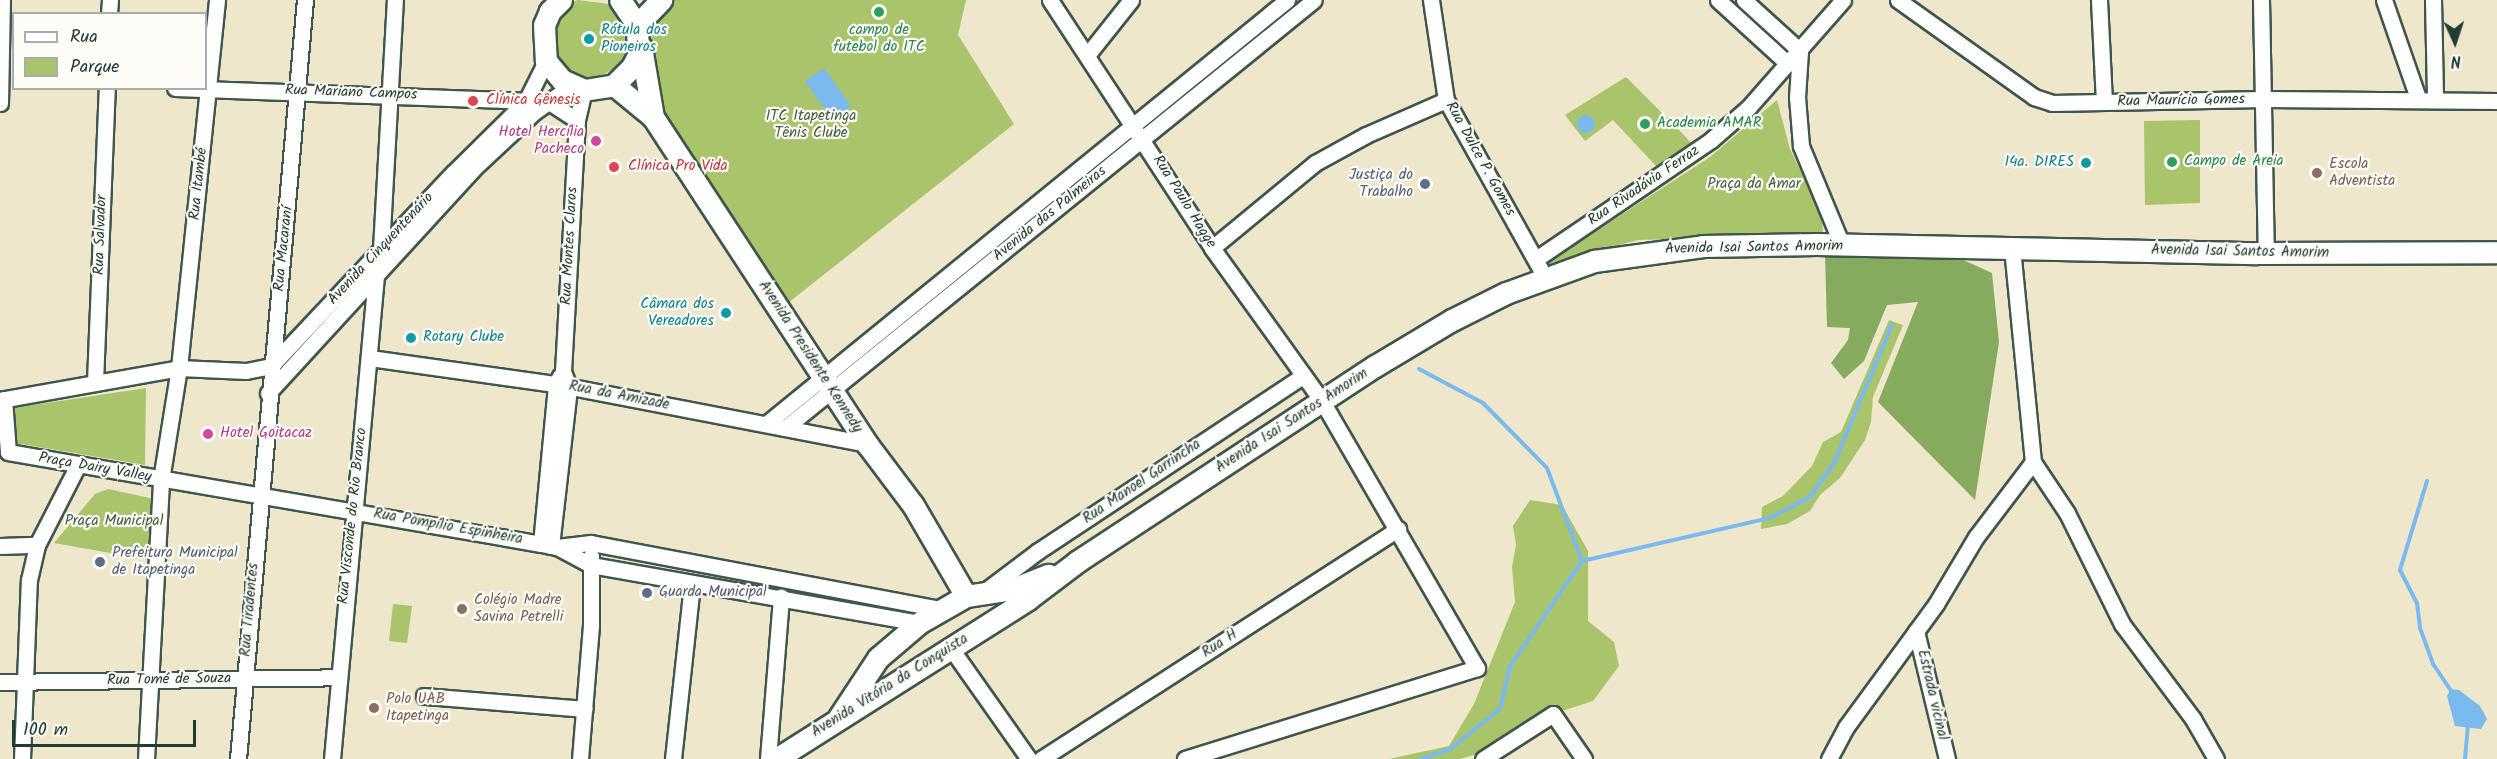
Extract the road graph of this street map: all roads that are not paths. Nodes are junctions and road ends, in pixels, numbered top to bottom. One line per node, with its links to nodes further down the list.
1 (2, 0): 25 (street)
2 (217, 0): 29 (street, Rua Itambé)
3 (305, 0): 30 (street, Rua Macaraní)
4 (395, 0): 31 (street)
5 (620, 0): 21 (main road)
6 (661, 0): 21 (main road)
7 (1050, 0): 22 (street, Rua Paulo Hagge)
8 (1131, 0): 22 (street)
9 (1287, 0): 43 (street, Avenida das Palmeiras)
10 (1314, 0): 44 (street, Avenida das Palmeiras)
11 (1431, 0): 35 (street, Rua Dulce P. Gomes)
12 (1718, 0): 23 (street)
13 (1744, 0): 23 (street)
14 (1843, 0): 23 (street, Rua Rivadávia Ferraz)
15 (1898, 0): 39 (street, Rua Maurício Gomes)
16 (2099, 0): 39 (street)
17 (2261, 0): 33 (street)
18 (2384, 0): 32 (street)
19 (2433, 0): 34 (street)
20 (552, 4): 24 (main road)
21 (639, 33): 26 (main road); 41 (main road, Avenida Presidente Kennedy)
22 (1088, 54): 43 (street, Rua Paulo Hagge)
23 (1795, 59): 45 (street); 51 (street, Rua Rivadávia Ferraz)
24 (546, 61): 27 (main road); 37 (street, Avenida Cinquentenário)
25 (0, 83): 40 (street)
26 (614, 85): 27 (main road); 41 (main road, Avenida Presidente Kennedy)
27 (578, 88): 38 (street, Avenida Cinquentenário); 42 (street, Rua Montes Claros)
28 (107, 90): 59 (street, Rua Salvador)
29 (208, 90): 30 (street, Rua Mariano Campos); 55 (street, Rua Itambé)
30 (299, 91): 31 (street, Rua Mariano Campos); 54 (street, Rua Macaraní)
31 (389, 94): 37 (street, Rua Mariano Campos); 48 (street)
32 (2418, 98): 33 (street, Rua Maurício Gomes); 34 (street, Rua Maurício Gomes)
33 (2264, 99): 39 (street, Rua Maurício Gomes); 50 (street)
34 (2435, 99): 36 (street, Rua Maurício Gomes)
35 (1446, 100): 46 (street); 51 (street, Rua Dulce P. Gomes)
36 (2497, 100)
37 (526, 101): 48 (street, Avenida Cinquentenário)
38 (549, 102): 42 (street); 52 (street, Avenida Cinquentenário)
39 (2104, 102)
40 (0, 103)
41 (653, 117): 58 (main road, Avenida Presidente Kennedy)
42 (577, 120): 57 (street, Rua Montes Claros)
43 (1133, 124): 44 (street, Rua Paulo Hagge); 58 (street, Avenida das Palmeiras)
44 (1144, 139): 46 (street, Rua Paulo Hagge); 58 (street, Avenida das Palmeiras)
45 (1842, 245): 47 (main road, Avenida Isai Santos Amorim); 51 (main road, Avenida Isai Santos Amorim)
46 (1212, 248): 56 (street, Rua Paulo Hagge)
47 (2012, 248): 50 (main road, Avenida Isai Santos Amorim); 67 (street)
48 (381, 249): 54 (street, Avenida Cinquentenário)
49 (2497, 252): 50 (main road, Avenida Isai Santos Amorim)
50 (2266, 253)
51 (1540, 268): 62 (main road, Avenida Isai Santos Amorim)
52 (376, 274): 53 (street, Rua Visconde do Rio Branco); 60 (street, Avenida Cinquentenário)
53 (370, 358): 57 (street, Rua da Amizade); 71 (street, Rua Visconde do Rio Branco)
54 (271, 366): 55 (street); 60 (street, Rua Macaraní)
55 (180, 368): 59 (street, Praça Dairy Valley); 69 (street, Praça Dairy Valley)
56 (1302, 376): 62 (street, Rua Paulo Hagge); 80 (street, Rua Manoel Garrincha)
57 (563, 381): 63 (street, Rua da Amizade); 75 (street, Rua Montes Claros)
58 (827, 381): 63 (street, Avenida das Palmeiras); 64 (street, Avenida das Palmeiras); 65 (main road, Avenida Presidente Kennedy)
59 (95, 382): 61 (street, Praça Dairy Valley)
60 (268, 393): 70 (street, Rua Macaraní)
61 (2, 399): 66 (street, Praça Dairy Valley)
62 (1322, 401): 72 (street); 77 (main road, Avenida Isai Santos Amorim)
63 (766, 424): 64 (street, Rua da Amizade)
64 (785, 428): 65 (street, Rua da Amizade)
65 (867, 444): 80 (main road, Avenida Presidente Kennedy)
66 (4, 452): 68 (street, Praça Dairy Valley)
67 (2033, 462): 85 (street); 111 (street)
68 (78, 465): 69 (street, Praça Dairy Valley); 74 (street)
69 (162, 480): 70 (street, Rua Pompílio Espinheira); 90 (street)
70 (260, 497): 71 (street, Rua Pompílio Espinheira); 89 (street, Rua Tiradentes)
71 (353, 509): 75 (street, Rua Pompílio Espinheira); 88 (street, Rua Visconde do Rio Branco)
72 (1398, 529): 105 (street, Rua H); 106 (street)
73 (591, 543): 75 (street, Rua Pompílio Espinheira); 78 (street); 82 (street, Rua Pompílio Espinheira)
74 (37, 545): 76 (street); 91 (street)
75 (549, 545): 78 (street, Rua Pompílio Espinheira)
76 (0, 546)
77 (1078, 561): 80 (main road); 83 (main road, Avenida Isai Santos Amorim)
78 (591, 565): 79 (street, Rua Pompílio Espinheira); 94 (street)
79 (692, 583): 81 (street, Rua Pompílio Espinheira); 101 (street)
80 (977, 593): 82 (main road); 83 (main road, Avenida Presidente Kennedy)
81 (781, 597): 84 (street, Rua Pompílio Espinheira); 102 (street)
82 (941, 609): 84 (main road)
83 (994, 621): 86 (main road, Avenida Isai Santos Amorim)
84 (919, 623): 95 (main road)
85 (1916, 631): 109 (street); 110 (street, Estrada vicinal)
86 (973, 633): 87 (main road, Avenida Vitória da Conquista)
87 (950, 646): 95 (main road, Avenida Vitória da Conquista); 104 (street)
88 (338, 677): 89 (street, Rua Tomé de Souza); 99 (street, Rua Visconde do Rio Branco)
89 (244, 679): 90 (street, Rua Tomé de Souza); 98 (street, Rua Tiradentes)
90 (153, 680): 91 (street, Rua Tomé de Souza); 97 (street)
91 (25, 681): 92 (street, Rua Tomé de Souza); 96 (street)
92 (0, 682)
93 (424, 696): 94 (street)
94 (584, 709): 100 (street)
95 (839, 717): 103 (main road, Avenida Vitória da Conquista)
96 (22, 759)
97 (146, 759)
98 (238, 759)
99 (332, 759)
100 (580, 759)
101 (673, 759)
102 (768, 759)
103 (777, 759)
104 (1029, 759)
105 (1041, 759)
106 (1185, 759)
107 (1483, 759): 108 (street)
108 (1584, 759)
109 (1829, 759)
110 (1947, 759)
111 (2216, 759)

